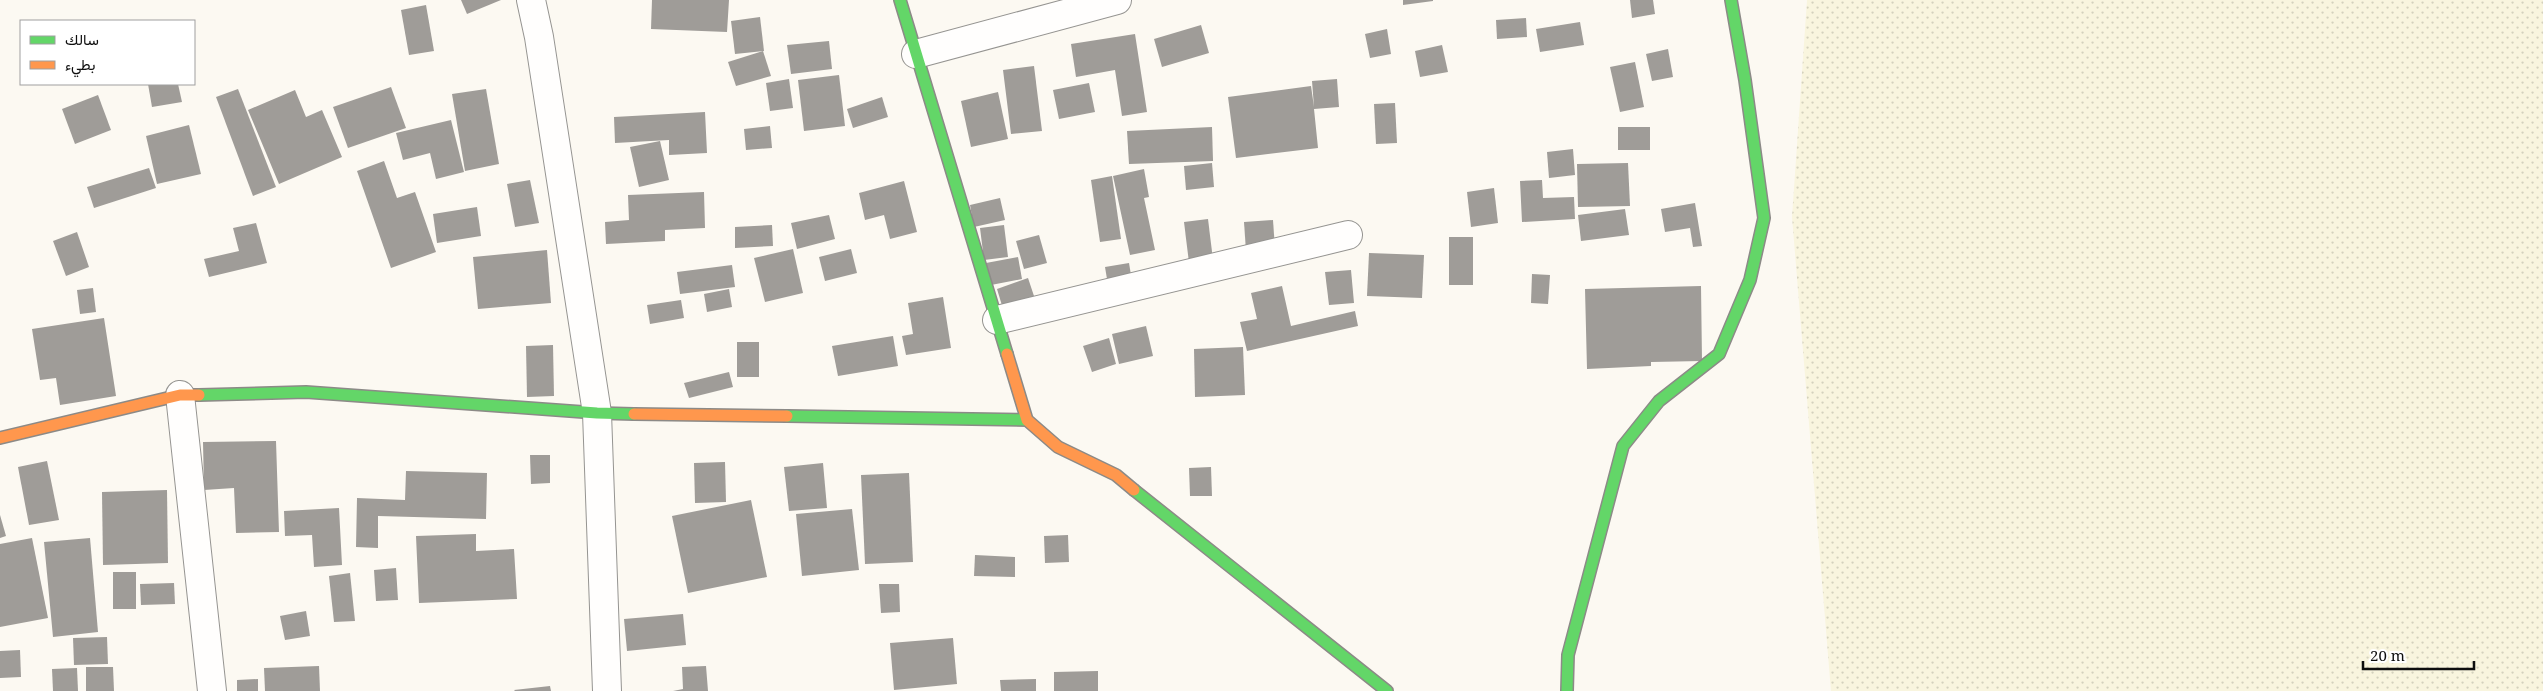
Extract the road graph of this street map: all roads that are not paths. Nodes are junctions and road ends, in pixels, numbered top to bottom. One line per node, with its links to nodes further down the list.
1 (531, 0): 9 (street)
2 (900, 0): 5 (street)
3 (1117, 0): 5 (street)
4 (1731, 0): 15 (street)
5 (916, 54): 7 (street)
6 (1348, 235): 7 (street)
7 (996, 320): 10 (street)
8 (180, 395): 9 (street); 11 (street); 12 (street)
9 (597, 413): 10 (street); 13 (street)
10 (1026, 420): 14 (street)
11 (0, 438)
12 (212, 691)
13 (607, 691)
14 (1387, 691)
15 (1567, 691)

